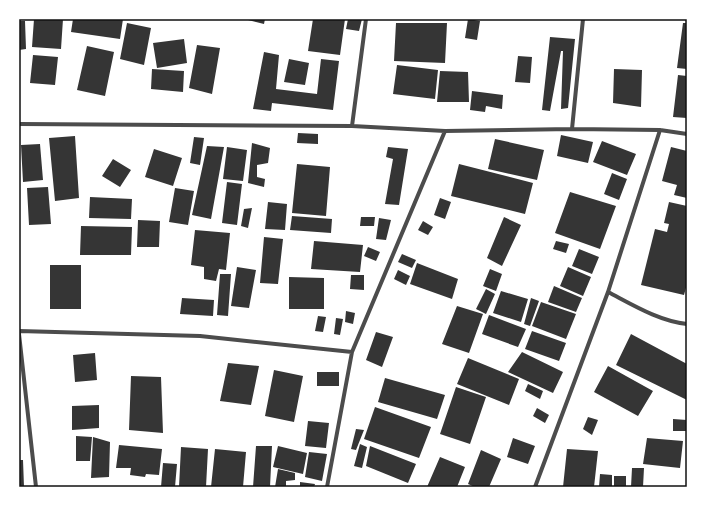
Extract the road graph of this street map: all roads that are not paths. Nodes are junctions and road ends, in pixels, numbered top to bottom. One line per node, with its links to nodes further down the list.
1 (366, 19): 4 (street)
2 (583, 19): 5 (street)
3 (19, 124): 4 (street)
4 (352, 126): 6 (street)
5 (572, 129): 6 (street); 7 (street)
6 (445, 130): 12 (street)
7 (660, 130): 8 (street); 9 (street)
8 (687, 134)
9 (608, 292): 10 (street); 16 (street)
10 (687, 324)
11 (19, 332): 12 (street); 13 (street)
12 (352, 352): 15 (street)
13 (20, 368): 14 (street)
14 (36, 487)
15 (327, 487)
16 (535, 487)

